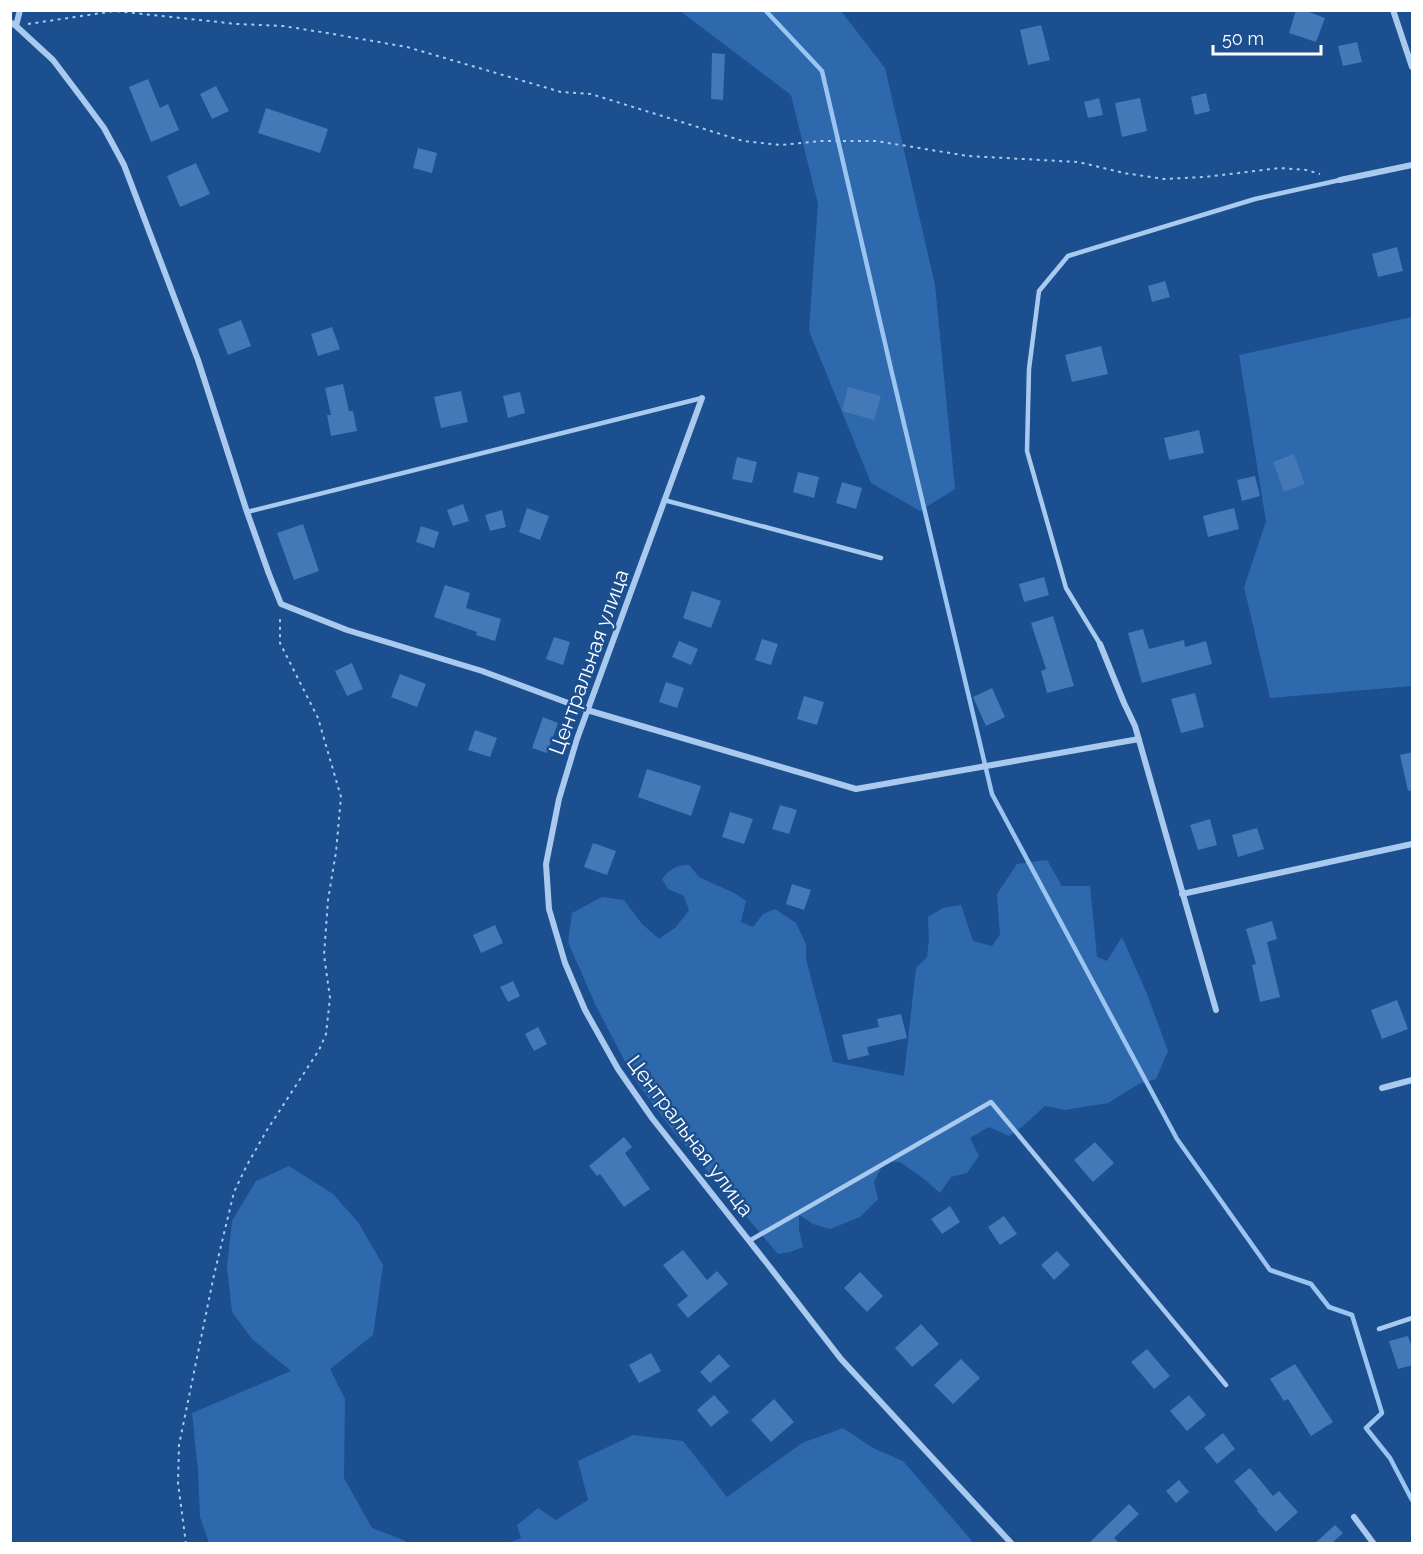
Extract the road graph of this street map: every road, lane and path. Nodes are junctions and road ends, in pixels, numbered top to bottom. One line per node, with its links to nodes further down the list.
1 (20, 10): 3 (street)
2 (1393, 10): 4 (street)
3 (14, 24): 6 (path); 9 (street)
4 (1413, 67)
5 (1413, 165): 6 (street)
6 (1340, 180): 12 (lane)
7 (702, 398): 8 (street, Центральная улица); 9 (lane)
8 (664, 500): 10 (lane); 13 (street, Центральная улица)
9 (247, 512): 11 (street)
10 (881, 558)
11 (281, 604): 13 (street); 25 (path)
12 (1100, 644): 14 (street)
13 (587, 710): 14 (street); 20 (street, Центральная улица)
14 (1139, 739): 16 (street)
15 (1413, 844): 16 (street)
16 (1182, 894): 17 (street)
17 (1216, 1010)
18 (1413, 1080): 19 (street)
19 (1382, 1088)
20 (749, 1241): 23 (lane); 26 (street, Центральная улица)
21 (1413, 1318): 22 (lane)
22 (1378, 1329)
23 (1226, 1385)
24 (1354, 1517): 27 (street)
25 (186, 1544)
26 (1012, 1544)
27 (1374, 1544)

